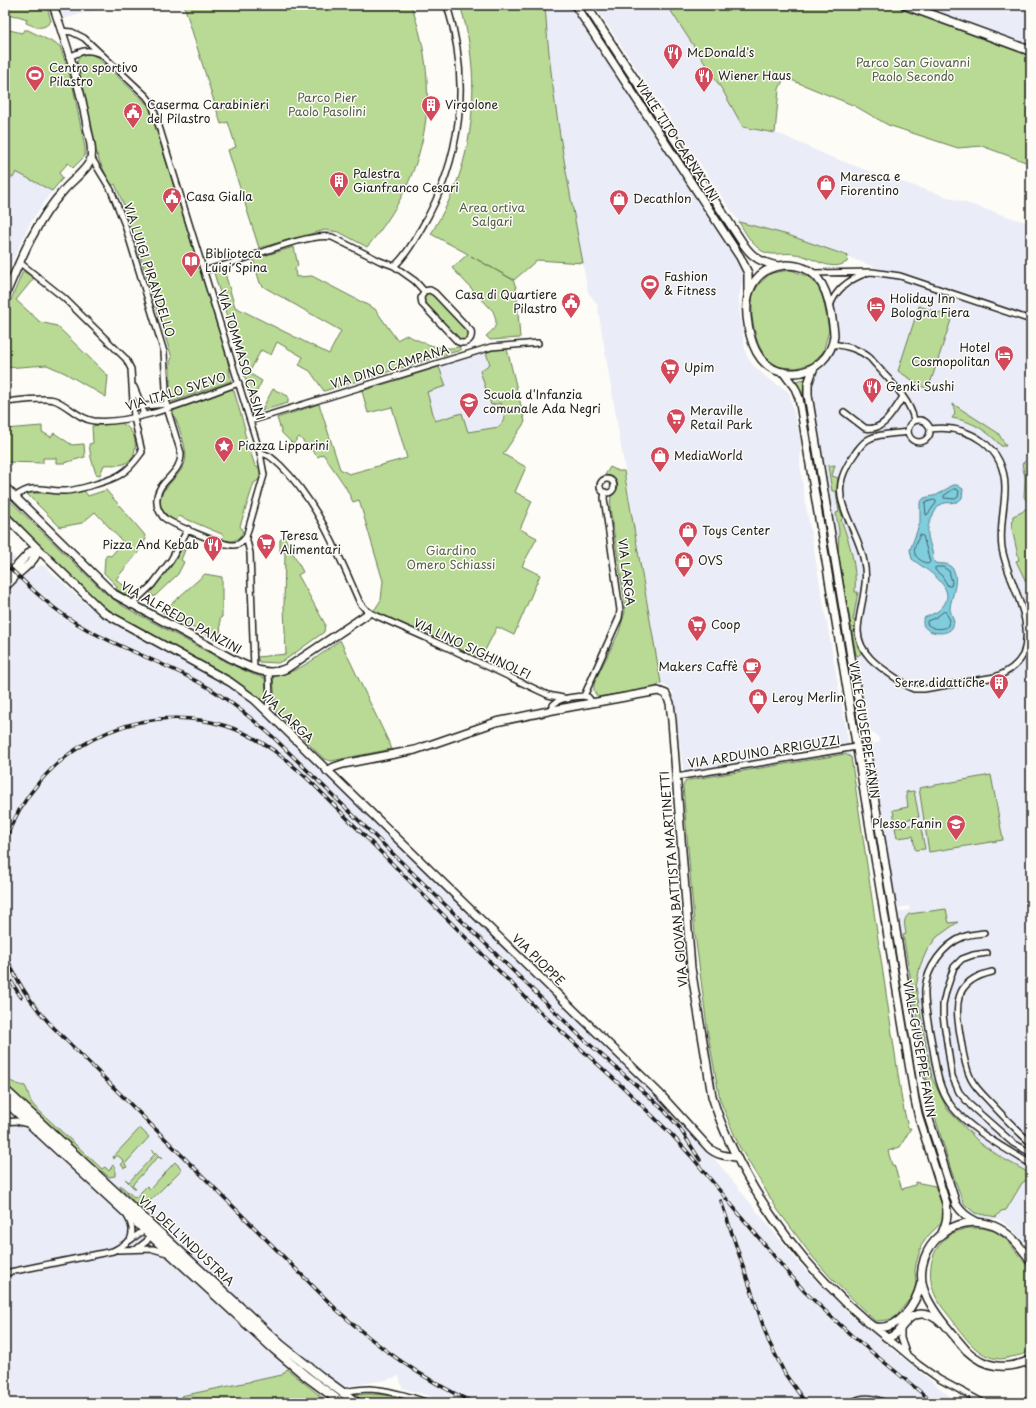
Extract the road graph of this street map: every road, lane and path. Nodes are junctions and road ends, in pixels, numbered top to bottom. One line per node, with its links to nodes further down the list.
1 (53, 5): 6 (main road, VIA LUIGI PIRANDELLO)
2 (447, 5): 12 (street)
3 (575, 5): 18 (main road, VIALE TITO CARNACINI)
4 (586, 5): 13 (main road, VIALE TITO CARNACINI)
5 (905, 5): 7 (main road)
6 (61, 31): 8 (street, VIA TOMMASO CASINI); 9 (main road, VIA LUIGI PIRANDELLO)
7 (1031, 51)
8 (100, 54): 9 (street); 14 (street, VIA TOMMASO CASINI)
9 (69, 57): 10 (main road, VIA LUIGI PIRANDELLO)
10 (91, 157): 11 (main road); 31 (street, VIA LUIGI PIRANDELLO)
11 (19, 262): 19 (main road); 26 (street)
12 (394, 266): 14 (street); 17 (street)
13 (778, 266): 16 (main road); 18 (main road)
14 (204, 271): 27 (street, VIA TOMMASO CASINI)
15 (872, 272): 16 (street); 20 (street); 21 (street)
16 (813, 273): 20 (main road)
17 (424, 291): 17 (street)
18 (748, 294): 25 (main road)
19 (5, 296)
20 (830, 307): 23 (main road)
21 (1031, 320)
22 (538, 343): 37 (street, VIA DINO CAMPANA)
23 (832, 344): 24 (main road); 28 (street)
24 (814, 367): 25 (main road); 63 (main road, VIALE GIUSEPPE FANIN)
25 (783, 372): 60 (main road, VIALE GIUSEPPE FANIN)
26 (131, 380): 30 (street); 32 (street)
27 (239, 383): 31 (street, VIA ITALO SVEVO); 37 (street, VIA TOMMASO CASINI)
28 (903, 397): 33 (street); 36 (street)
29 (5, 402): 35 (street, VIA ITALO SVEVO)
30 (142, 406): 31 (street, VIA ITALO SVEVO); 32 (street, VIA ITALO SVEVO); 34 (street)
31 (167, 406): 34 (street, VIA ITALO SVEVO); 45 (street, VIA LUIGI PIRANDELLO)
32 (133, 407): 35 (street)
33 (844, 412)
34 (141, 416): 35 (street, VIA ITALO SVEVO)
35 (134, 418): 43 (street)
36 (914, 420): 38 (street); 39 (street)
37 (250, 421): 40 (street, VIA TOMMASO CASINI)
38 (930, 429): 39 (street); 39 (street)
39 (908, 432)
40 (260, 453): 46 (street, VIA TOMMASO CASINI); 52 (street)
41 (5, 487): 43 (main road, VIA ALFREDO PANZINI)
42 (605, 492): 55 (street, VIA LARGA)
43 (15, 497): 51 (main road, VIA ALFREDO PANZINI)
44 (5, 516): 47 (main road, VIA LARGA)
45 (188, 529): 46 (street); 51 (street)
46 (246, 537): 53 (street)
47 (38, 550): 48 (main road); 58 (main road, VIA LARGA)
48 (17, 570)
49 (9, 576): 50 (main road)
50 (5, 587)
51 (131, 605): 53 (main road, VIA ALFREDO PANZINI)
52 (369, 613): 54 (main road, VIA ALFREDO PANZINI); 56 (street, VIA LINO SIGHINOLFI)
53 (254, 669): 54 (main road, VIA ALFREDO PANZINI)
54 (269, 672): 58 (street)
55 (584, 696): 56 (street); 57 (street)
56 (568, 699): 59 (street)
57 (592, 702): 59 (main road); 62 (main road, VIA GIOVAN BATTISTA MARTINETTI)
58 (266, 710): 61 (main road, VIA LARGA)
59 (553, 710): 61 (main road)
60 (856, 747): 62 (street, VIA ARDUINO ARRIGUZZI); 64 (main road, VIALE GIUSEPPE FANIN)
61 (327, 771): 74 (main road, VIA PIOPPE)
62 (676, 777): 74 (main road, VIA GIOVAN BATTISTA MARTINETTI)
63 (892, 909): 64 (street); 77 (main road, VIALE GIUSEPPE FANIN)
64 (883, 910): 80 (main road, VIALE GIUSEPPE FANIN)
65 (984, 933): 75 (street)
66 (987, 953): 73 (street)
67 (992, 972): 72 (street)
68 (5, 1090): 78 (main road, VIA DELL'INDUSTRIA)
69 (5, 1101): 71 (main road, VIA DELL'INDUSTRIA)
70 (5, 1122): 71 (street)
71 (29, 1124): 76 (main road, VIA DELL'INDUSTRIA)
72 (1031, 1143)
73 (1031, 1154)
74 (737, 1157): 89 (main road, VIA GIOVAN BATTISTA MARTINETTI)
75 (1031, 1164)
76 (122, 1210): 79 (main road, VIA DELL'INDUSTRIA); 81 (street)
77 (977, 1222): 80 (main road); 85 (main road)
78 (152, 1227): 79 (street); 98 (main road, VIA DELL'INDUSTRIA)
79 (147, 1233): 81 (street); 82 (street); 84 (main road, VIA DELL'INDUSTRIA)
80 (942, 1233): 88 (main road)
81 (127, 1243): 83 (street)
82 (136, 1249): 83 (street); 84 (street)
83 (113, 1251): 87 (street)
84 (170, 1254): 100 (main road, VIA DELL'INDUSTRIA)
85 (1028, 1254): 86 (main road)
86 (1031, 1261)
87 (5, 1273)
88 (922, 1278): 90 (main road); 92 (main road)
89 (870, 1325): 90 (main road); 93 (main road, VIA GIOVAN BATTISTA MARTINETTI)
90 (892, 1326): 93 (main road)
91 (901, 1329): 92 (main road); 93 (main road); 94 (street)
92 (951, 1331): 96 (main road)
93 (887, 1338): 94 (street, VIA GIOVAN BATTISTA MARTINETTI)
94 (906, 1354): 105 (street, VIA GIOVAN BATTISTA MARTINETTI)
95 (1031, 1360): 96 (main road)
96 (1018, 1366): 97 (main road)
97 (1031, 1367)
98 (341, 1392): 101 (main road, VIA DELL'INDUSTRIA); 102 (street)
99 (1031, 1398): 106 (street)
100 (342, 1403)
101 (357, 1403)
102 (428, 1403)
103 (851, 1403): 104 (street)
104 (885, 1403)
105 (984, 1403)
106 (1025, 1403)

